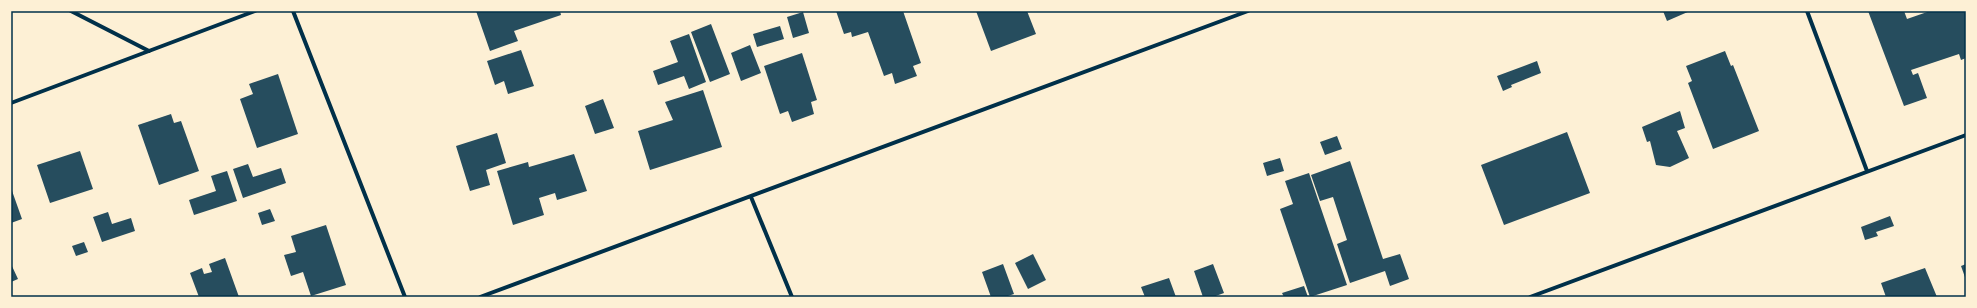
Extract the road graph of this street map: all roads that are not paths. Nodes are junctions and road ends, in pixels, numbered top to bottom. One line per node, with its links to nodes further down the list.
1 (71, 11): 6 (street)
2 (255, 11): 6 (street)
3 (293, 11): 11 (street)
4 (1248, 11): 10 (street)
5 (1807, 11): 9 (street)
6 (149, 50): 7 (street)
7 (11, 103)
8 (1966, 135): 9 (street)
9 (1867, 171): 14 (street)
10 (751, 197): 12 (street); 13 (street)
11 (405, 297)
12 (480, 297)
13 (792, 297)
14 (1530, 297)

